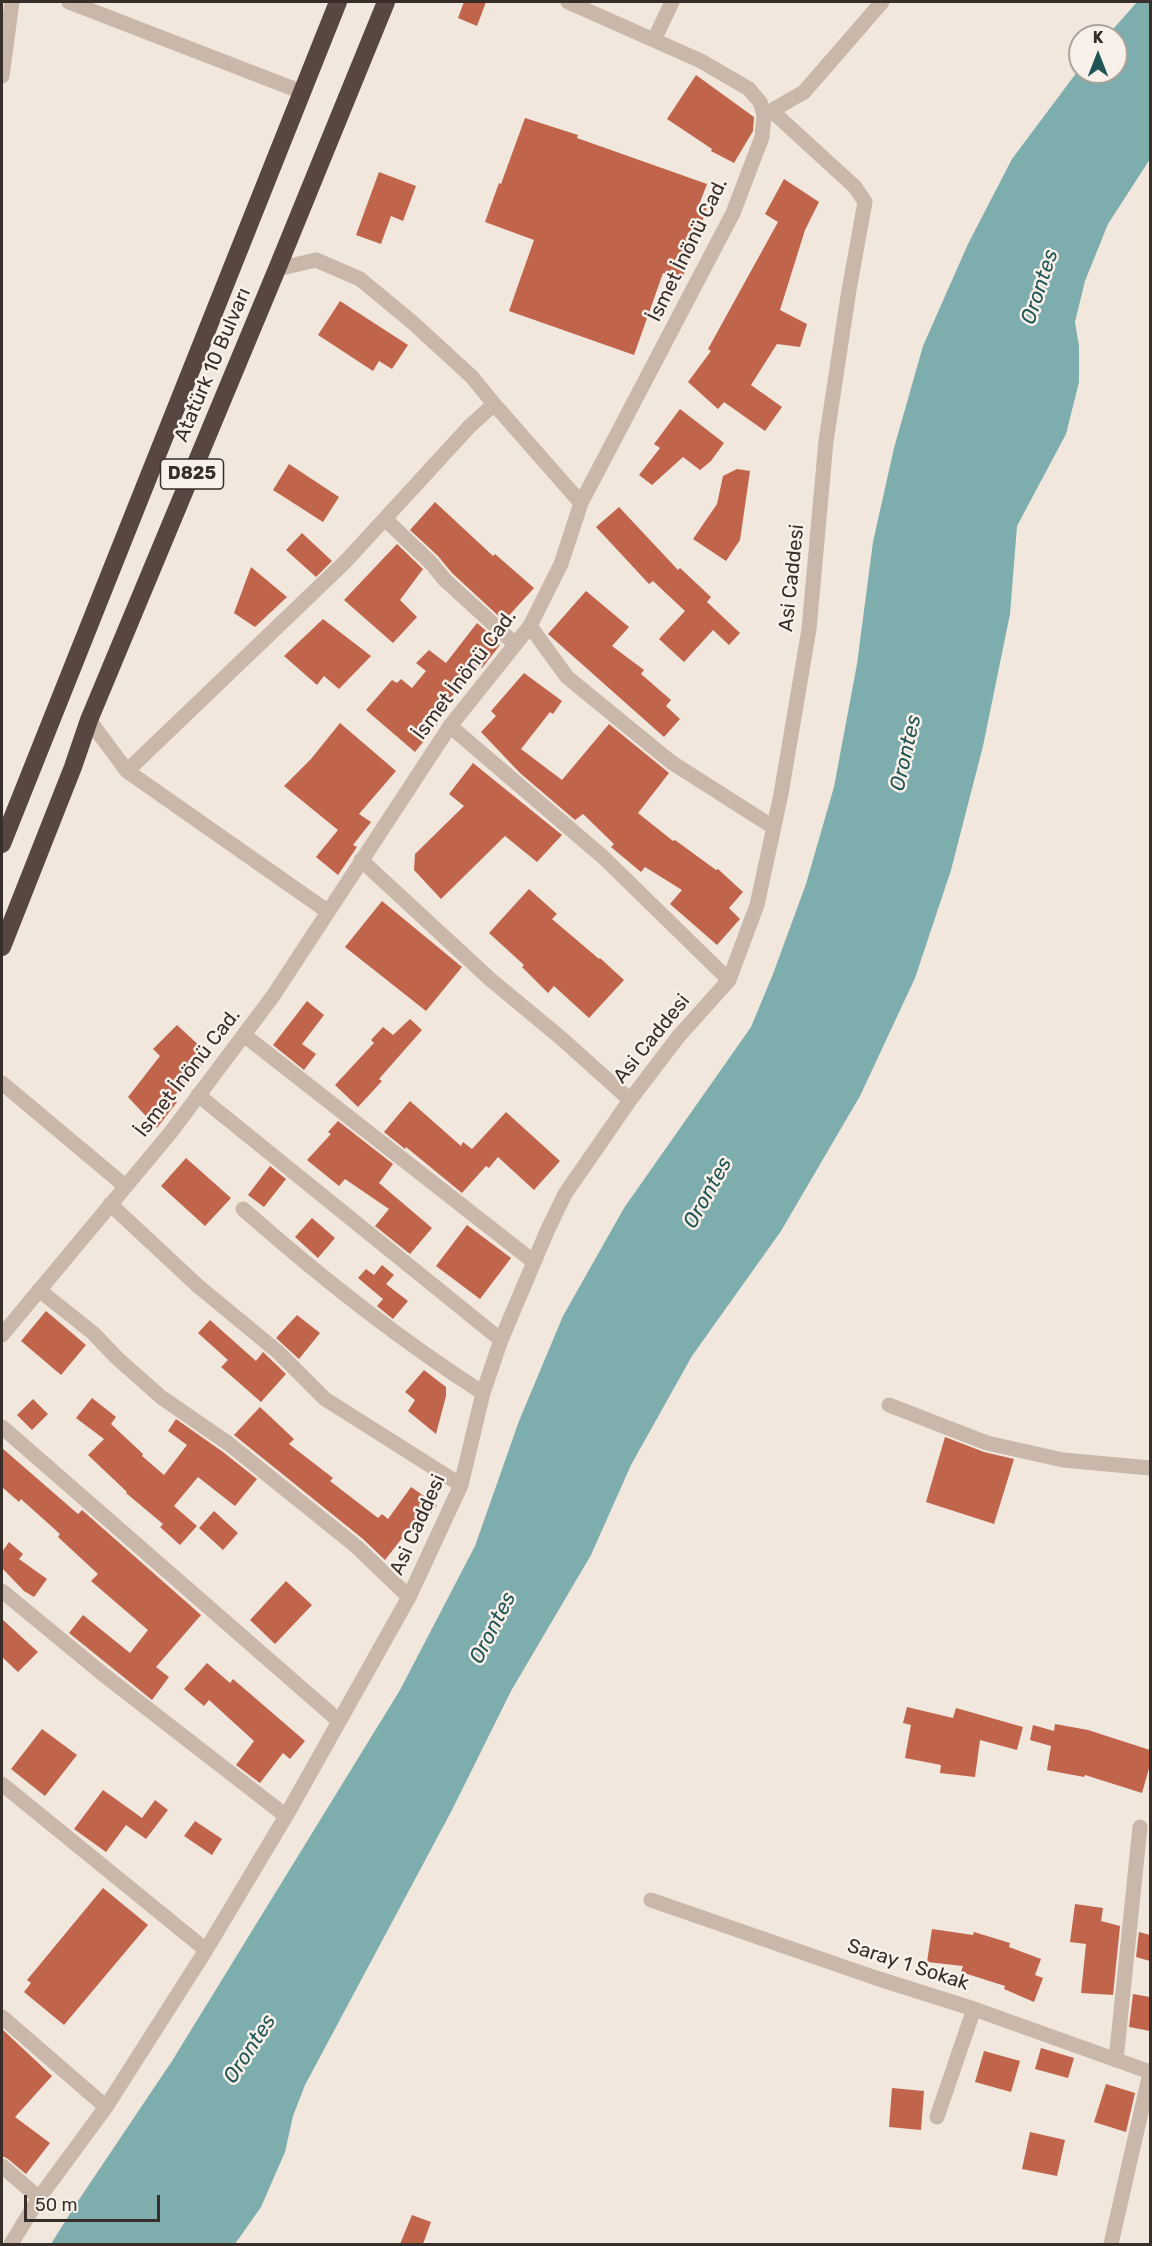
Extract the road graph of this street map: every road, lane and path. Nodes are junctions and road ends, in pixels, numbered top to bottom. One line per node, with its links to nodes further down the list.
1 (12, 2): 9 (street)
2 (69, 2): 10 (street)
3 (338, 2): 10 (highway, Atatürk 10 Bulvarı / D825)
4 (386, 2): 12 (highway, Atatürk 10 Bulvarı / D825)
5 (568, 2): 8 (street)
6 (672, 2): 8 (street)
7 (882, 2): 11 (street)
8 (654, 40): 11 (street)
9 (2, 76)
10 (302, 92): 22 (highway, Atatürk 10 Bulvarı / D825)
11 (768, 113): 14 (street, İsmet İnönü Cad.); 21 (street, Asi Caddesi)
12 (277, 269): 13 (street); 18 (highway, Atatürk 10 Bulvarı / D825)
13 (494, 404): 14 (street); 15 (street)
14 (581, 502): 16 (street, İsmet İnönü Cad.)
15 (385, 519): 17 (street); 20 (street)
16 (530, 626): 17 (street, İsmet İnönü Cad.); 21 (street)
17 (515, 644): 19 (street, İsmet İnönü Cad.)
18 (89, 720): 20 (street); 25 (highway, Atatürk 10 Bulvarı / D825)
19 (450, 726): 23 (street, İsmet İnönü Cad.); 26 (street)
20 (127, 771): 24 (street)
21 (773, 827): 26 (street, Asi Caddesi)
22 (2, 844)
23 (361, 860): 24 (street, İsmet İnönü Cad.); 30 (street)
24 (327, 911): 27 (street, İsmet İnönü Cad.)
25 (2, 947)
26 (729, 980): 30 (street, Asi Caddesi)
27 (244, 1035): 29 (street, İsmet İnönü Cad.); 34 (street)
28 (2, 1083): 31 (street)
29 (198, 1095): 31 (street, İsmet İnönü Cad.); 37 (street)
30 (630, 1100): 34 (street, Asi Caddesi)
31 (125, 1186): 32 (street, İsmet İnönü Cad.)
32 (110, 1204): 35 (street, İsmet İnönü Cad.); 42 (street)
33 (243, 1209): 38 (street)
34 (534, 1262): 37 (street, Asi Caddesi)
35 (39, 1290): 36 (street, İsmet İnönü Cad.); 44 (street)
36 (2, 1335)
37 (501, 1340): 38 (street, Asi Caddesi)
38 (483, 1393): 42 (street, Asi Caddesi)
39 (889, 1405): 41 (street)
40 (2, 1427): 45 (street)
41 (1150, 1468)
42 (461, 1485): 44 (street, Asi Caddesi)
43 (2, 1591): 47 (street)
44 (409, 1597): 45 (street, Asi Caddesi)
45 (339, 1721): 47 (street, Asi Caddesi)
46 (2, 1784): 50 (street)
47 (285, 1816): 50 (street, Asi Caddesi)
48 (1140, 1827): 53 (street)
49 (651, 1900): 51 (street, Saray 1 Sokak)
50 (206, 1950): 55 (street, Asi Caddesi)
51 (974, 2008): 53 (street, Saray 1 Sokak); 56 (street)
52 (2, 2017): 55 (street)
53 (1116, 2060): 54 (street, Saray 1 Sokak)
54 (1150, 2073): 60 (street)
55 (106, 2108): 58 (street, Asi Caddesi)
56 (937, 2116)
57 (2, 2166): 58 (street)
58 (39, 2198): 59 (street, Asi Caddesi)
59 (11, 2244)
60 (1111, 2244)

